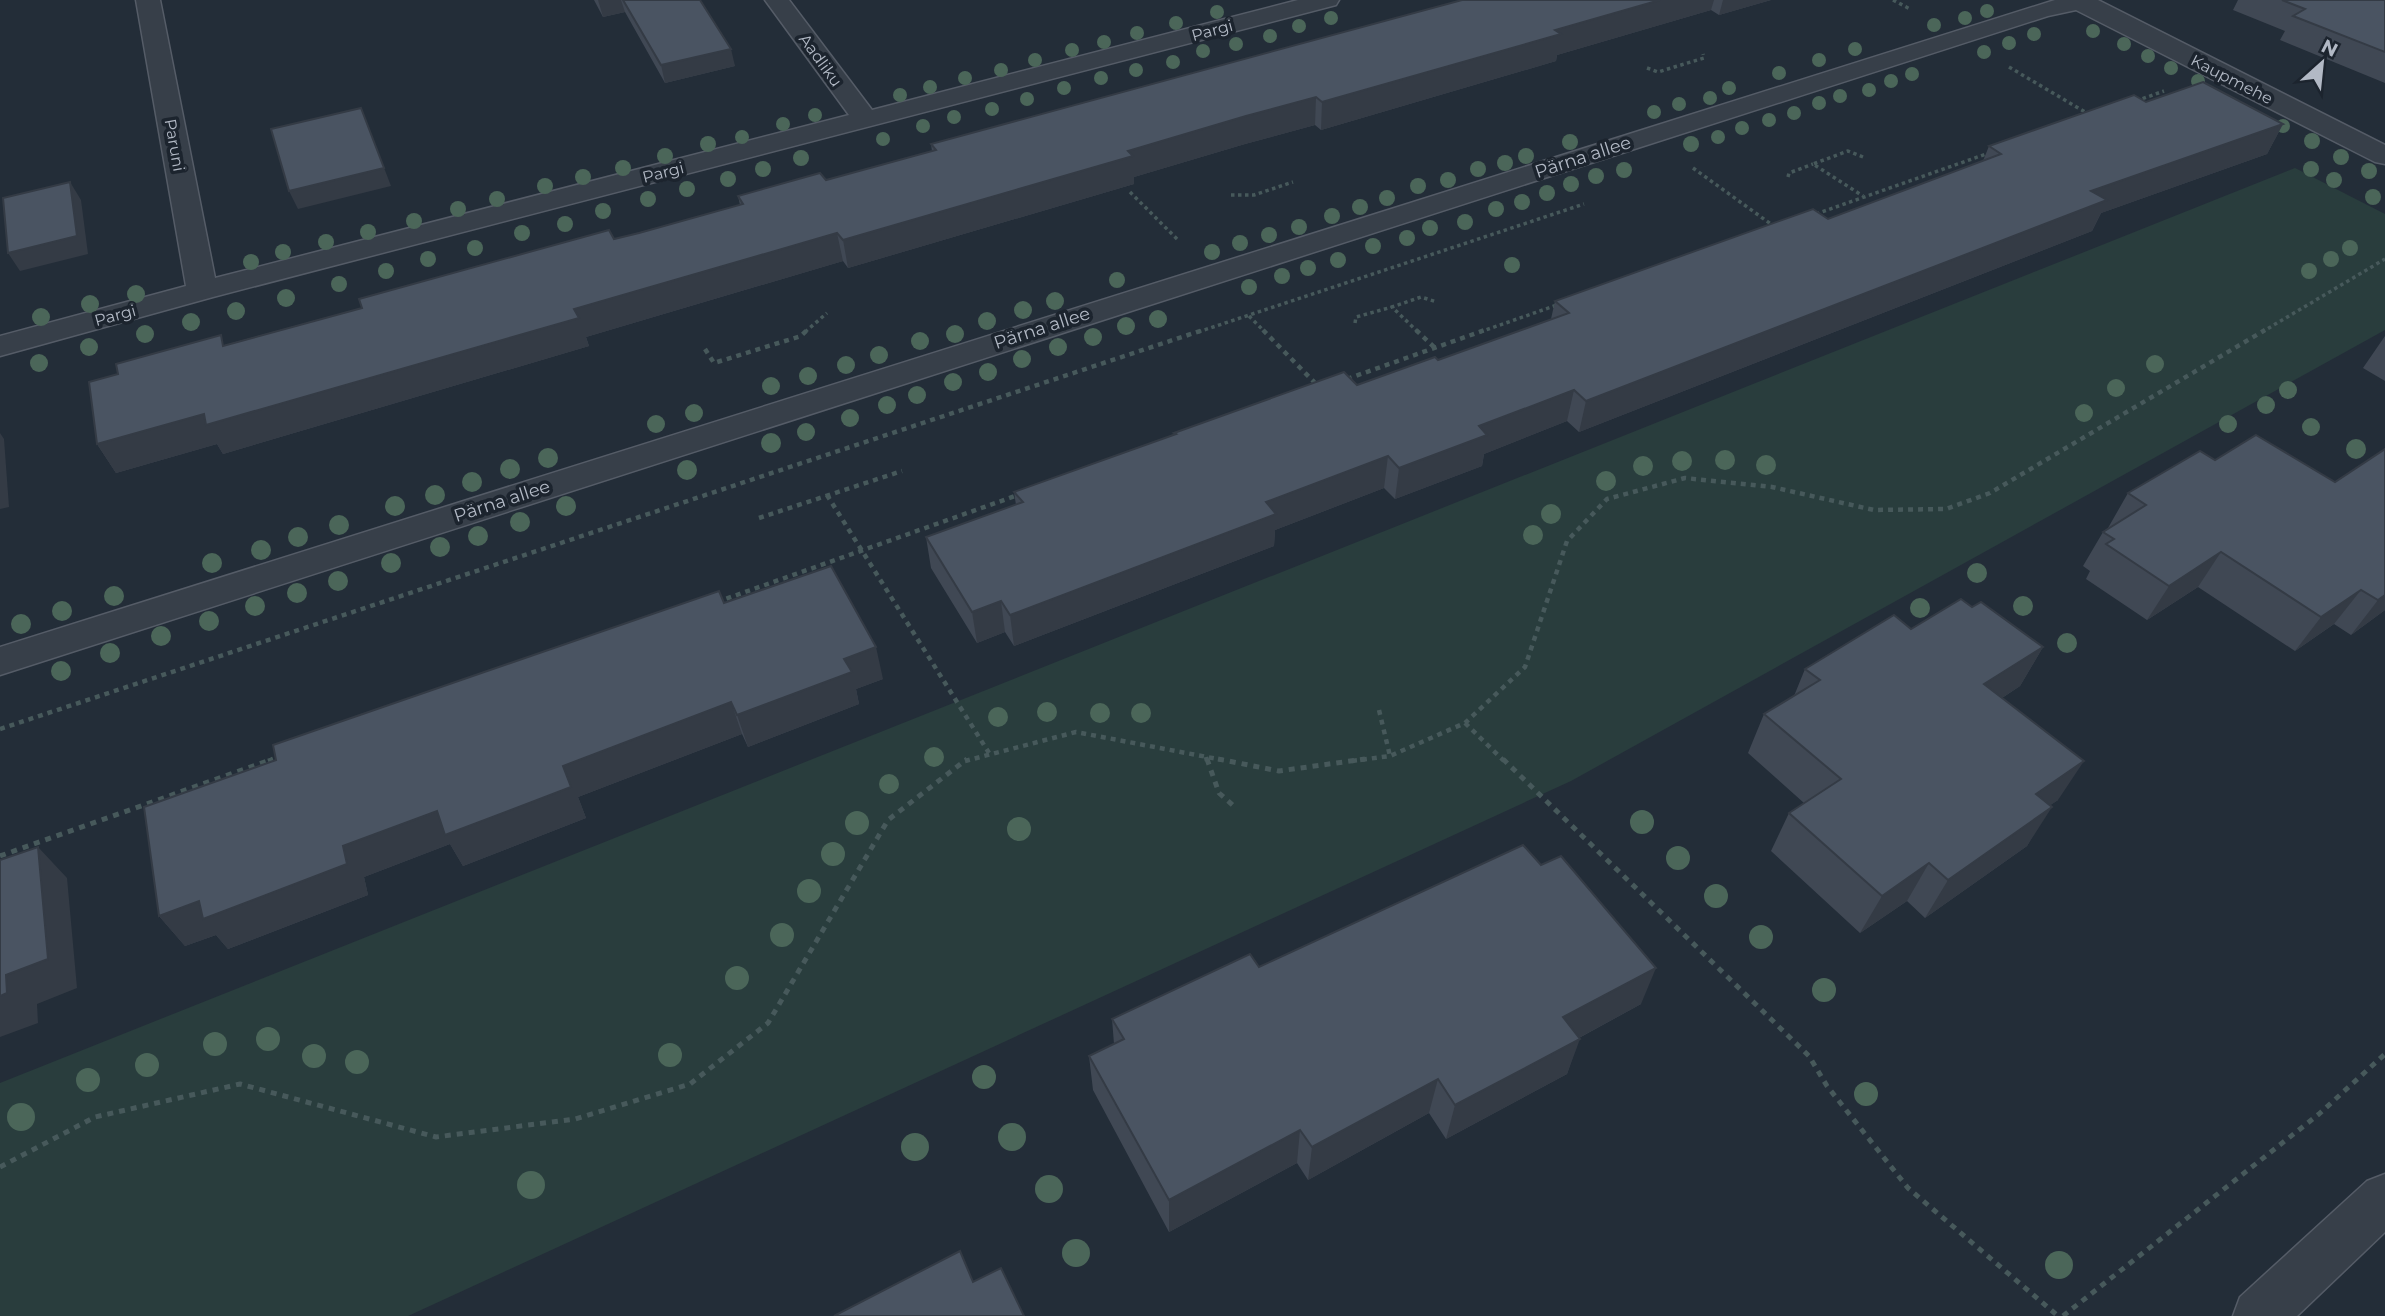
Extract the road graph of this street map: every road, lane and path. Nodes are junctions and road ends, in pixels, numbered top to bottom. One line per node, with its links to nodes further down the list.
1 (148, 0): 33 (street, Paruni)
2 (777, 0): 12 (street, Aadliku)
3 (1327, 0): 12 (street, Pargi)
4 (2080, 1): 15 (street, Kaupmehe); 51 (street, Pärna allee)
5 (1703, 54): 8 (path)
6 (2021, 63): 7 (path)
7 (2009, 67): 9 (path); 13 (path)
8 (1647, 68)
9 (1996, 71)
10 (2170, 89): 11 (path)
11 (2131, 103)
12 (866, 120): 33 (street, Pargi)
13 (2080, 121)
14 (1991, 152): 25 (path)
15 (2385, 156)
16 (1863, 157): 18 (path)
17 (1706, 163): 19 (path)
18 (1813, 164): 21 (path); 25 (path)
19 (1693, 168): 20 (path); 28 (path)
20 (1685, 170)
21 (1788, 177)
22 (1293, 182): 24 (path)
23 (1130, 192): 31 (path)
24 (1231, 195)
25 (1863, 197): 27 (path)
26 (1587, 203): 38 (path)
27 (1814, 214)
28 (1776, 228): 29 (path); 30 (path)
29 (1763, 232)
30 (1784, 234)
31 (1186, 248)
32 (2385, 259): 53 (path)
33 (202, 291): 40 (street, Pargi)
34 (1437, 302): 36 (path)
35 (1566, 302): 41 (path)
36 (1392, 307): 39 (path); 41 (path)
37 (827, 313): 42 (path)
38 (1249, 316): 44 (path); 54 (path)
39 (1354, 323)
40 (0, 346)
41 (1435, 348): 43 (path)
42 (705, 349)
43 (1346, 379)
44 (1307, 393)
45 (902, 471): 46 (path)
46 (827, 495): 48 (path); 49 (path)
47 (1019, 495): 49 (path)
48 (759, 518)
49 (862, 550): 50 (path); 55 (path)
50 (705, 606)
51 (0, 661)
52 (1379, 710): 57 (path)
53 (1465, 723): 57 (path); 64 (path)
54 (0, 729)
55 (989, 753): 58 (path); 62 (path)
56 (287, 754): 60 (path)
57 (1390, 756): 58 (path)
58 (1206, 757): 59 (path)
59 (1236, 808)
60 (0, 856)
61 (2385, 1054): 65 (path)
62 (0, 1167)
63 (2385, 1198): 66 (street)
64 (2058, 1316)
65 (2063, 1316)
66 (2259, 1316)

